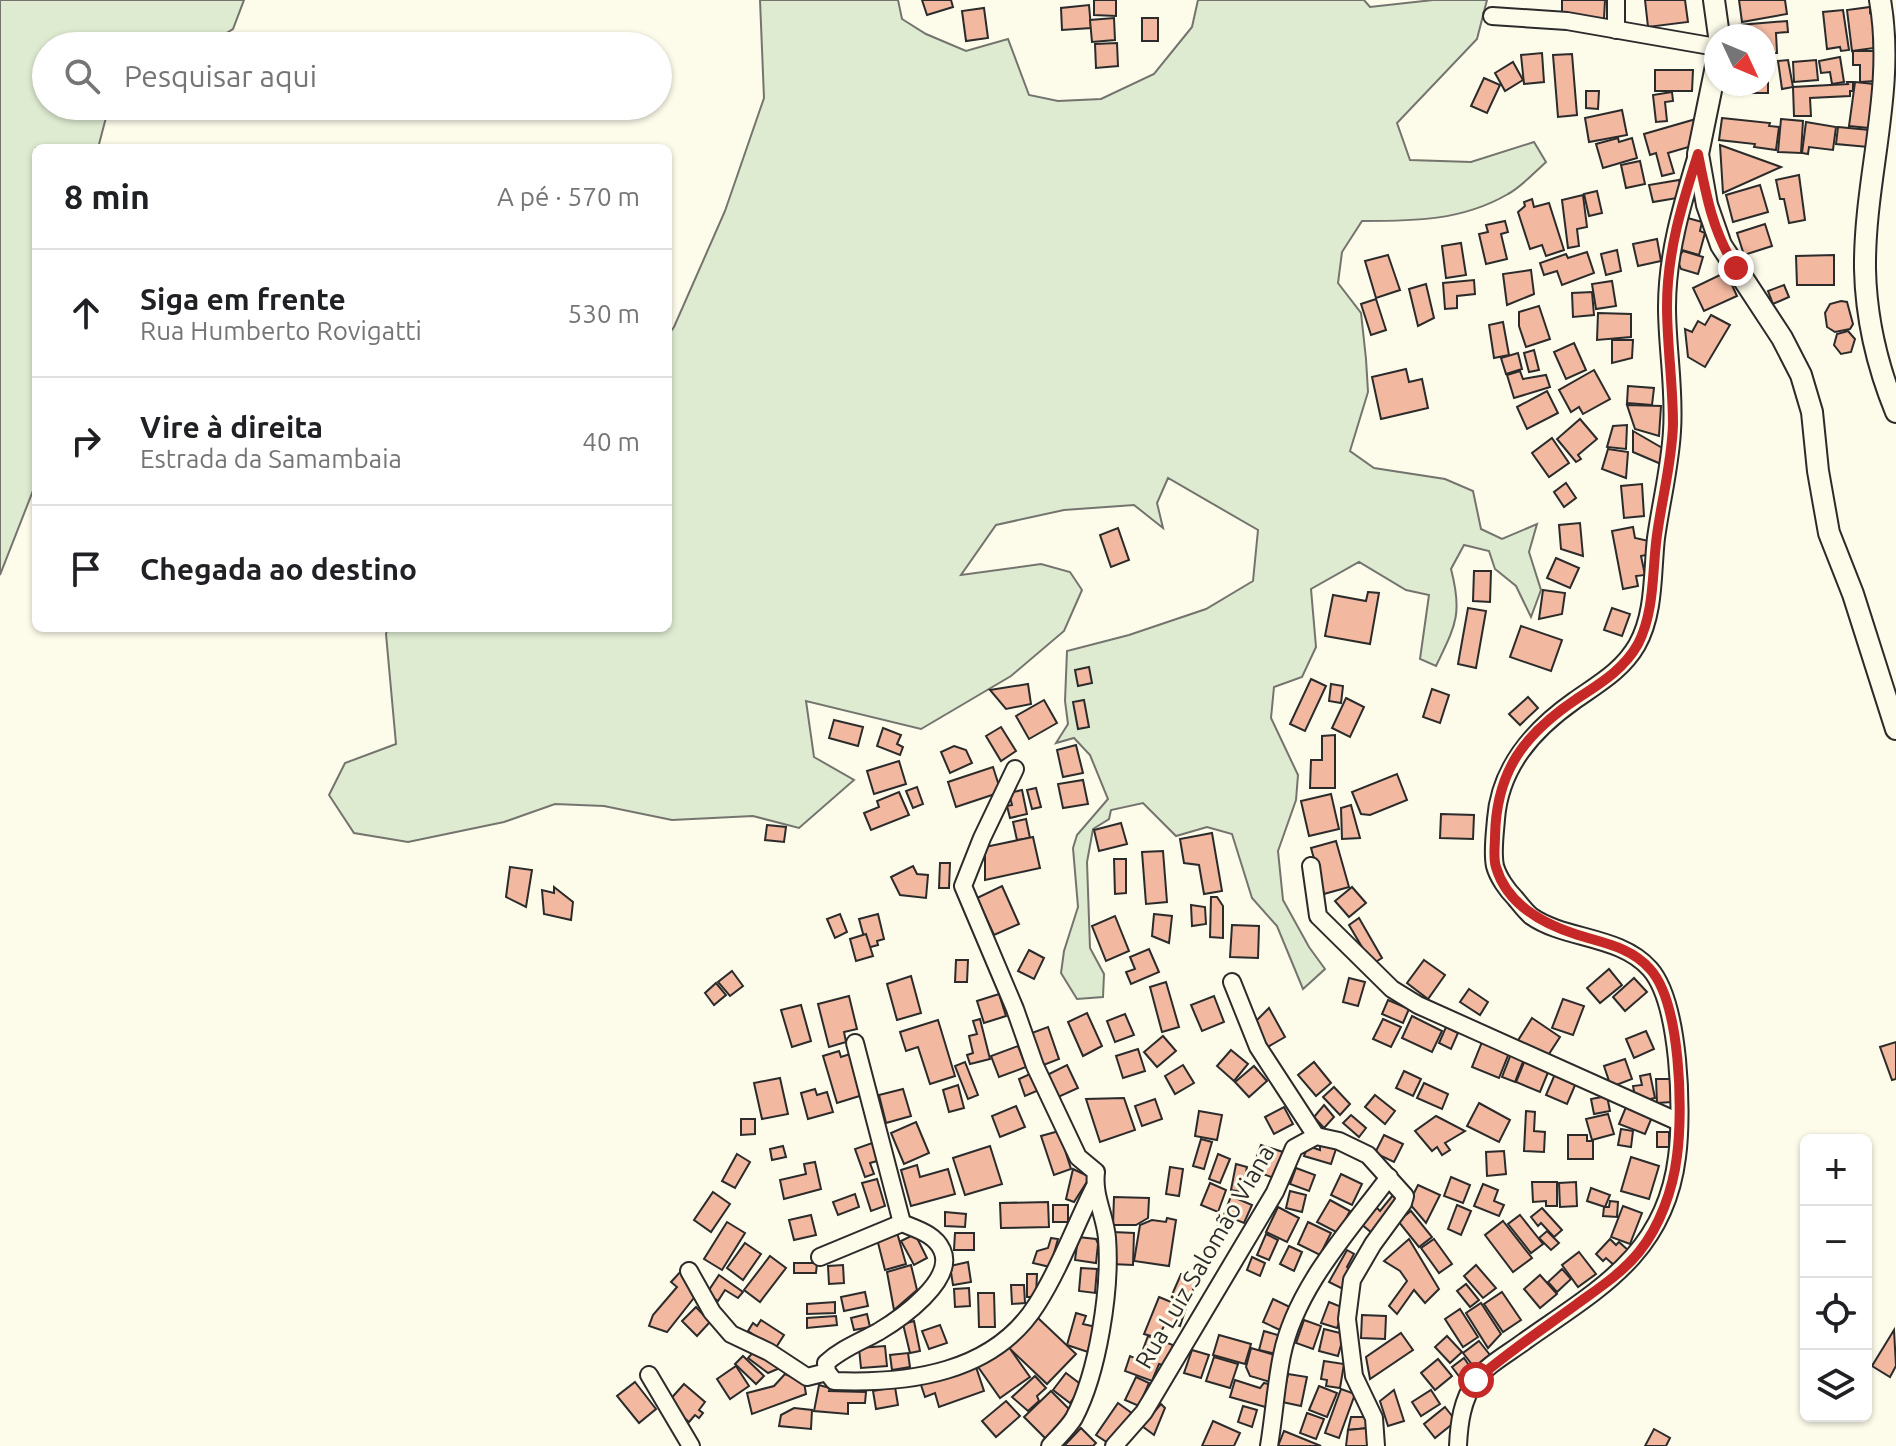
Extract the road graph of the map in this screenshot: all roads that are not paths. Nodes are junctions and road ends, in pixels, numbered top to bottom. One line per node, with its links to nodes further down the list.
1 (1616, 0): 6 (street)
2 (1714, 0): 5 (street)
3 (1880, 0): 10 (street)
4 (1492, 16): 6 (street)
5 (1717, 24)
6 (1616, 30): 7 (street)
7 (1704, 45)
8 (1710, 96): 9 (street)
9 (1698, 154): 11 (street); 16 (street)
10 (1896, 412)
11 (1896, 729)
12 (1015, 769): 19 (street, Rua Luiz Salomão Viana)
13 (1311, 866): 16 (street)
14 (1232, 982): 17 (street)
15 (855, 1043): 20 (street)
16 (1679, 1122): 30 (street)
17 (1316, 1136): 18 (street); 27 (street, Rua Luiz Salomão Viana)
18 (1389, 1177): 28 (street); 29 (street)
19 (1094, 1188): 23 (street); 26 (street, Rua Luiz Salomão Viana)
20 (902, 1223): 21 (street); 23 (street)
21 (820, 1257)
22 (689, 1271): 23 (street)
23 (827, 1372)
24 (649, 1375): 25 (street)
25 (691, 1446)
26 (1050, 1446)
27 (1114, 1446)
28 (1269, 1446)
29 (1376, 1446)
30 (1458, 1446)

